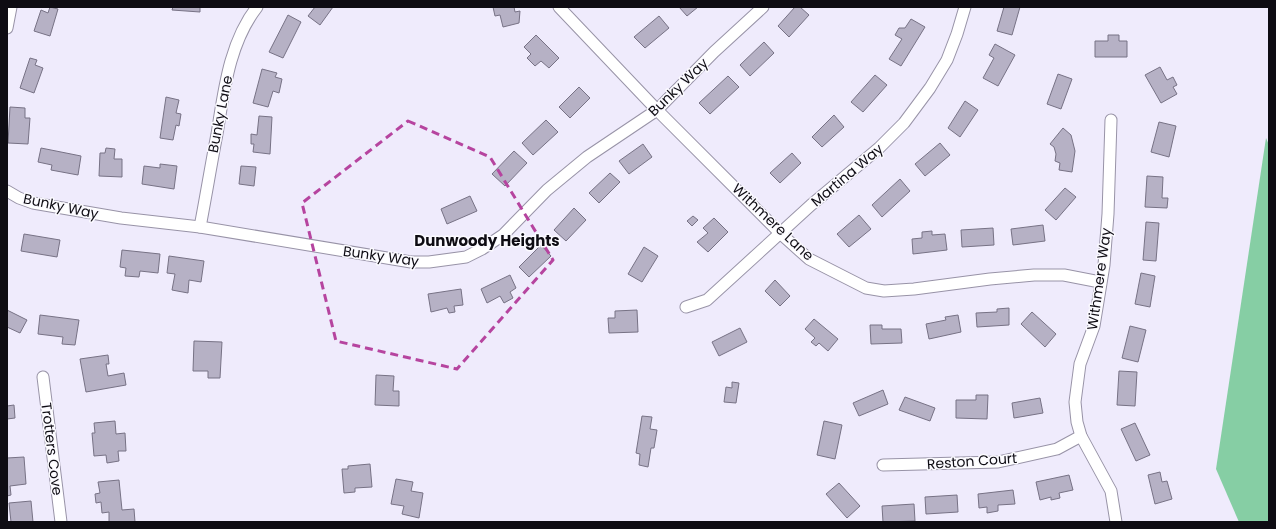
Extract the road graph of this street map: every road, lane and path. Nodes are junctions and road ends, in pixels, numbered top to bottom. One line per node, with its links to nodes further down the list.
1 (11, 7): 6 (street)
2 (257, 7): 10 (street, Bunky Lane)
3 (559, 7): 7 (street, Withmere Lane)
4 (763, 7): 7 (street, Bunky Way)
5 (965, 7): 11 (street, Martina Way)
6 (7, 28)
7 (658, 110): 10 (street, Bunky Way); 11 (street, Withmere Lane)
8 (1111, 120): 12 (street, Withmere Way)
9 (7, 191): 10 (street, Bunky Way)
10 (200, 227)
11 (781, 234): 12 (street, Withmere Lane); 13 (street, Martina Way)
12 (1100, 282): 15 (street, Withmere Way)
13 (686, 307)
14 (43, 377): 17 (street, Trotters Cove)
15 (1081, 436): 16 (street, Reston Court); 18 (street, Withmere Way)
16 (883, 465)
17 (61, 522)
18 (1116, 522)

